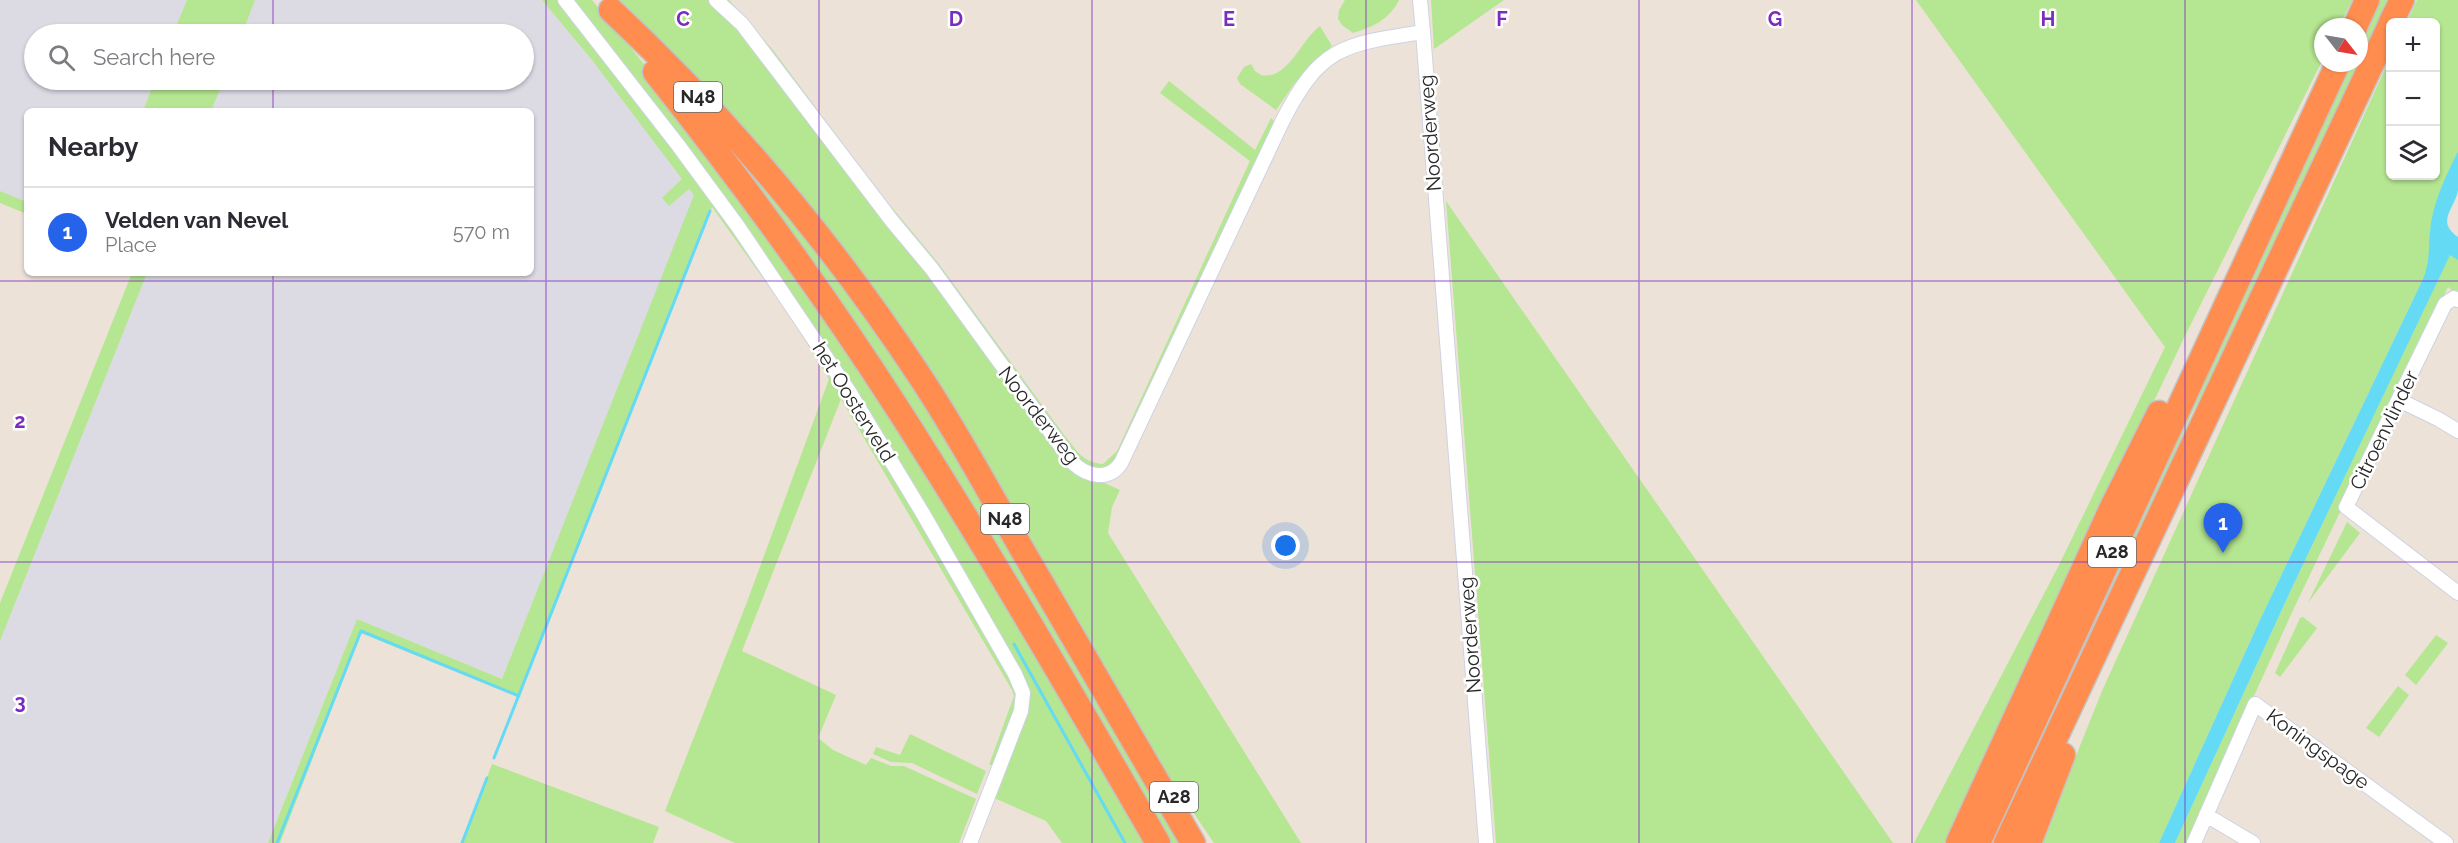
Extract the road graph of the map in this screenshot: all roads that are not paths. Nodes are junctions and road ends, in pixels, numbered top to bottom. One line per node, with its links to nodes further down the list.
1 (565, 0): 20 (street, het Oosterveld)
2 (716, 0): 9 (street, Noorderweg)
3 (1420, 0): 9 (street, Noorderweg)
4 (2367, 0): 7 (highway)
5 (2402, 0): 8 (highway, A28)
6 (606, 5): 18 (highway, N48); 21 (highway, N48)
7 (2359, 18)
8 (2394, 18)
9 (1423, 32): 24 (street, Noorderweg)
10 (2386, 35): 16 (highway, A28)
11 (2334, 72): 12 (highway, A28)
12 (2247, 260): 25 (highway, A28); 26 (highway, A28)
13 (2458, 300): 14 (street, Citroenvlinder)
14 (2399, 400): 15 (street); 17 (street, Citroenvlinder)
15 (2458, 431)
16 (2136, 568): 27 (highway, A28); 28 (highway, A28)
17 (2458, 592)
18 (1139, 752): 22 (highway, N48); 23 (highway, A28)
19 (2206, 815): 29 (street, Koningspage); 30 (street); 31 (street, Koningspage)
20 (970, 843)
21 (1158, 843)
22 (1193, 843)
23 (1208, 843)
24 (1486, 843)
25 (1958, 843)
26 (1978, 843)
27 (2006, 843)
28 (2030, 843)
29 (2194, 843)
30 (2253, 843)
31 (2446, 843)

